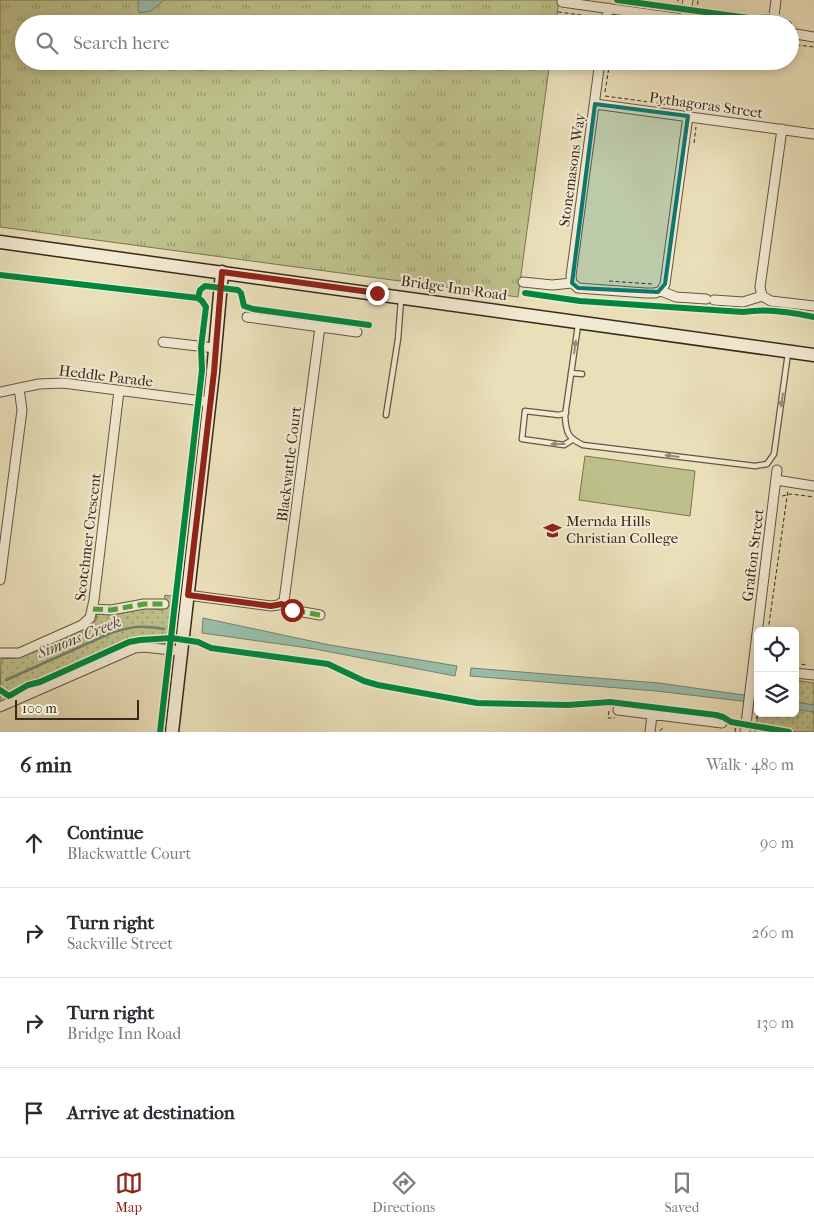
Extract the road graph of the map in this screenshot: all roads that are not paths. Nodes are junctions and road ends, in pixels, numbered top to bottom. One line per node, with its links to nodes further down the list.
1 (776, 0): 7 (street)
2 (562, 2): 3 (street)
3 (608, 8): 4 (street); 5 (street)
4 (686, 10): 6 (street)
5 (607, 15)
6 (698, 15)
7 (774, 15)
8 (799, 34): 9 (street)
9 (814, 37)
10 (599, 70): 11 (street, Stonemasons Way)
11 (595, 104): 12 (street, Pythagoras Street); 18 (street, Stonemasons Way)
12 (688, 116): 13 (street, Pythagoras Street); 19 (street)
13 (782, 129): 14 (street, Pythagoras Street); 20 (street)
14 (814, 134)
15 (0, 242): 16 (main road, Bridge Inn Road)
16 (222, 272): 21 (main road, Bridge Inn Road); 28 (main road)
17 (523, 282): 18 (street)
18 (572, 283): 19 (street)
19 (661, 291): 20 (street)
20 (762, 296): 22 (street)
21 (401, 297): 24 (main road, Bridge Inn Road); 38 (lane)
22 (814, 306)
23 (247, 317): 25 (street)
24 (578, 322): 29 (main road, Bridge Inn Road); 31 (lane, one-way to 24)
25 (320, 327): 26 (street); 46 (street, Blackwattle Court)
26 (357, 332)
27 (163, 342): 28 (street)
28 (215, 348): 36 (main road)
29 (788, 352): 30 (main road, Bridge Inn Road); 39 (lane, one-way to 39)
30 (814, 355)
31 (571, 372): 32 (lane); 37 (lane)
32 (582, 374)
33 (19, 388): 34 (street, Heddle Parade); 35 (street, Heddle Parade); 43 (street)
34 (119, 391): 36 (street, Heddle Parade); 47 (street, Scotchmer Crescent)
35 (0, 392)
36 (210, 402): 44 (main road)
37 (566, 413): 39 (lane); 39 (lane, one-way to 37)
38 (386, 415)
39 (572, 440)
40 (777, 470): 41 (street, Grafton Street)
41 (776, 480): 42 (street); 49 (street, Grafton Street)
42 (814, 486)
43 (0, 580)
44 (188, 595): 46 (street); 50 (main road)
45 (164, 604): 47 (street)
46 (282, 604): 48 (street)
47 (93, 610): 51 (street, Scotchmer Crescent)
48 (320, 615)
49 (759, 627)
50 (181, 651): 55 (street); 60 (main road)
51 (0, 653)
52 (754, 670): 59 (street, Grafton Street)
53 (799, 674): 54 (street)
54 (814, 676)
55 (0, 707)
56 (618, 707): 57 (street)
57 (652, 715): 58 (street); 61 (street)
58 (724, 722)
59 (746, 725)
60 (172, 732)
61 (650, 732)

